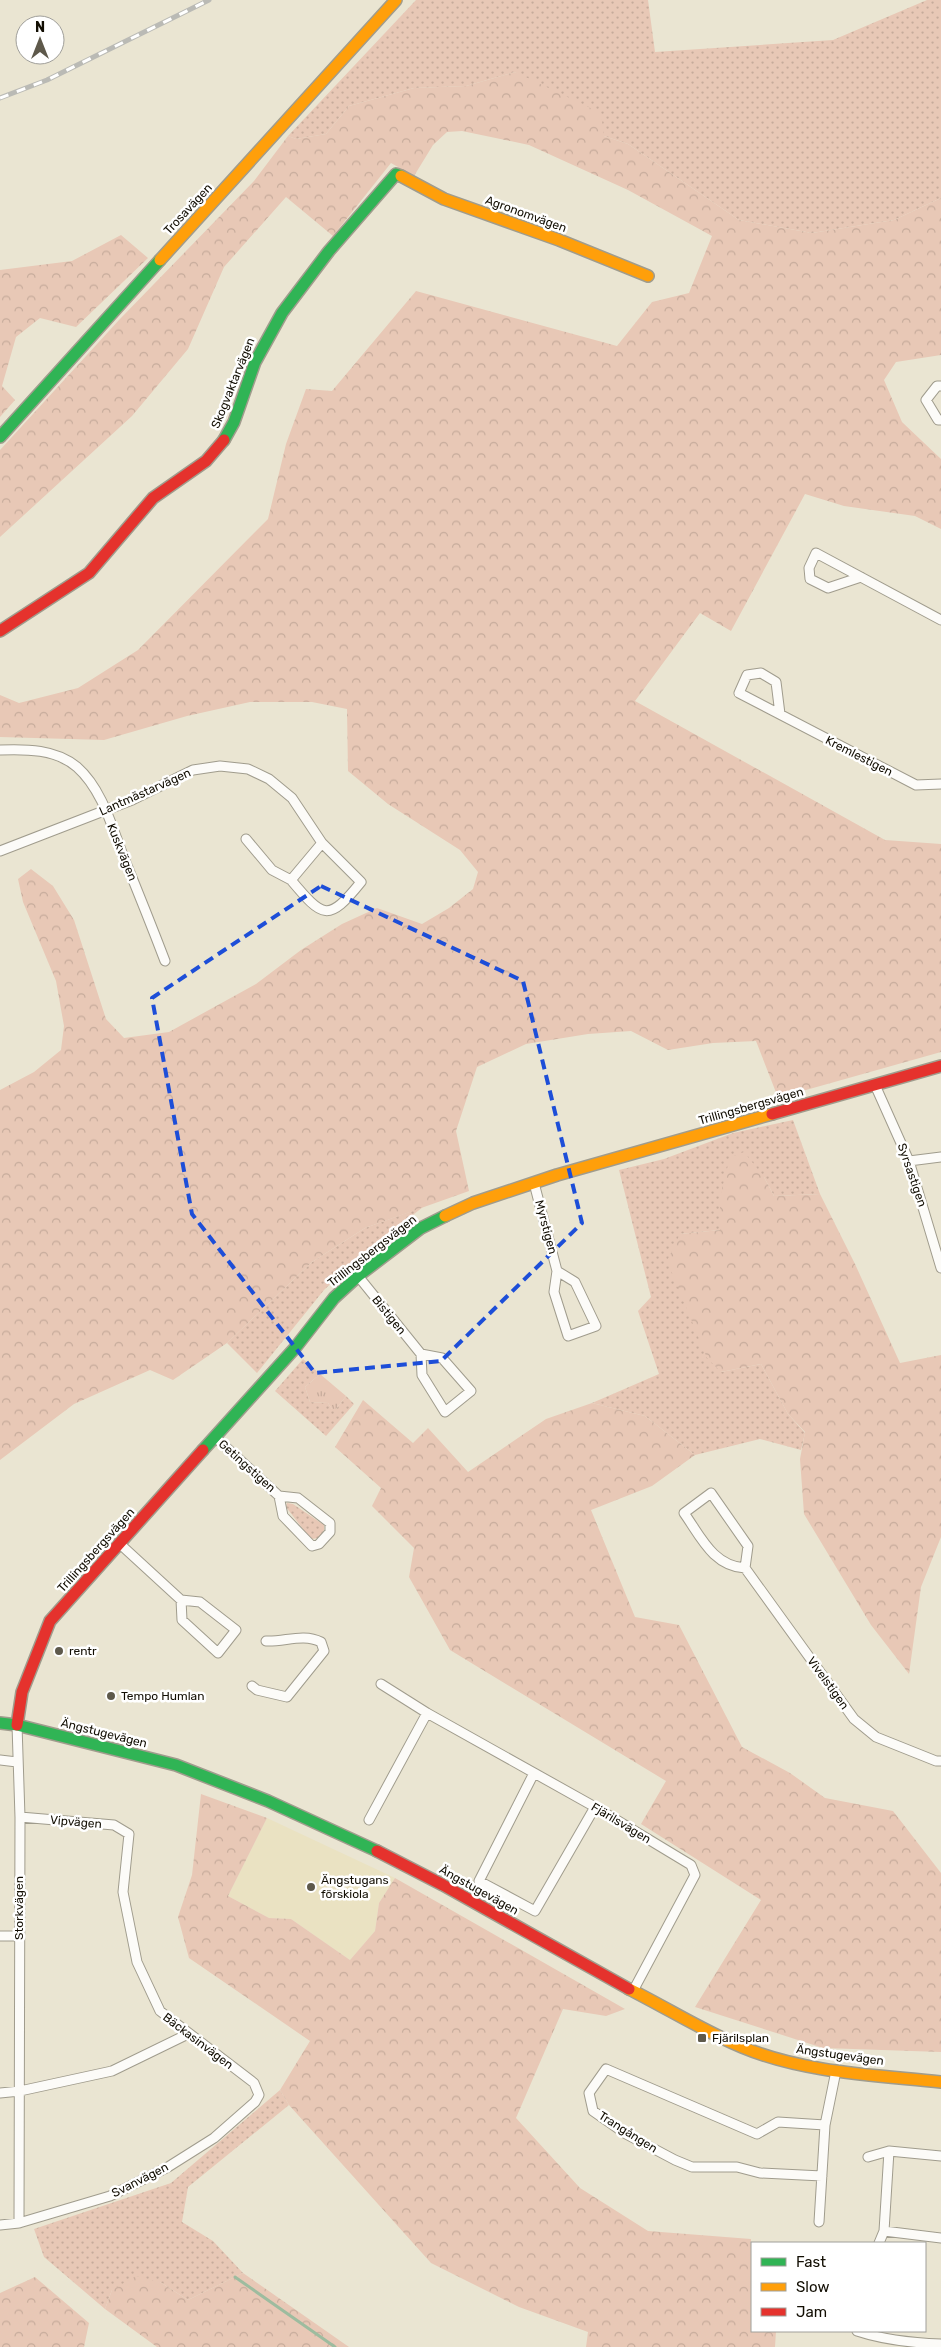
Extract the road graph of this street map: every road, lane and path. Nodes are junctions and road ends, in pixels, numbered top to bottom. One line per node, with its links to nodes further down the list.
1 (396, 0): 6 (street, Trosavägen)
2 (396, 174): 3 (street, Agronomvägen); 9 (street, Skogvaktarvägen)
3 (648, 276)
4 (941, 386): 5 (street)
5 (941, 420)
6 (0, 437)
7 (861, 577): 7 (street); 8 (street)
8 (941, 620)
9 (0, 631)
10 (780, 714): 10 (street, Kremlestigen); 12 (street, Kremlestigen)
11 (0, 750): 13 (street, Kuskvägen)
12 (941, 784)
13 (105, 810): 15 (street, Lantmästarvägen); 16 (street, Lantmästarvägen); 18 (street, Kuskvägen)
14 (246, 839): 17 (street, Lantmästarvägen)
15 (322, 843): 17 (street); 17 (street, Lantmästarvägen)
16 (0, 851)
17 (291, 880)
18 (165, 961)
19 (941, 1066): 20 (street, Trillingsbergsvägen)
20 (875, 1085): 22 (street, Syrsastigen); 23 (street, Trillingsbergsvägen)
21 (941, 1157): 22 (street)
22 (909, 1160): 24 (street, Syrsastigen)
23 (534, 1183): 25 (street, Myrstigen); 26 (street, Trillingsbergsvägen)
24 (941, 1268)
25 (558, 1271): 25 (street, Myrstigen)
26 (358, 1276): 27 (street, Bistigen); 28 (street, Trillingsbergsvägen)
27 (421, 1354): 27 (street)
28 (214, 1437): 29 (street, Getingstigen); 30 (street, Trillingsbergsvägen)
29 (278, 1496): 29 (street, Getingstigen)
30 (120, 1544): 32 (street); 38 (street, Trillingsbergsvägen)
31 (744, 1568): 31 (street); 40 (street, Vivelstigen)
32 (181, 1600): 32 (street)
33 (266, 1641): 35 (street)
34 (381, 1684): 36 (street, Fjärilsvägen)
35 (252, 1686)
36 (426, 1714): 42 (street, Fjärilsvägen); 45 (street)
37 (0, 1723): 38 (street, Ängstugevägen)
38 (18, 1725): 41 (street, Storkvägen); 49 (street, Ängstugevägen)
39 (0, 1760): 41 (street)
40 (941, 1761)
41 (17, 1762): 44 (street, Storkvägen)
42 (534, 1773): 43 (street, Fjärilsvägen); 43 (street)
43 (595, 1807): 49 (street, Fjärilsvägen)
44 (20, 1817): 46 (street, Vipvägen); 48 (street, Storkvägen)
45 (369, 1820)
46 (129, 1834): 50 (street, Bäckasinvägen)
47 (0, 1936): 48 (street)
48 (19, 1936): 53 (street, Storkvägen)
49 (633, 1991): 51 (street, Ängstugevägen)
50 (188, 2034): 53 (street); 55 (street, Bäckasinvägen)
51 (836, 2071): 52 (street, Ängstugevägen); 56 (street)
52 (941, 2082)
53 (20, 2091): 54 (street); 62 (street, Storkvägen)
54 (0, 2093)
55 (259, 2095): 62 (street, Svanvägen)
56 (825, 2125): 60 (street); 60 (street, Trangången)
57 (889, 2151): 58 (street); 59 (street); 64 (street)
58 (941, 2156)
59 (868, 2157)
60 (822, 2176): 61 (street)
61 (819, 2222)
62 (19, 2223): 63 (street, Svanvägen)
63 (0, 2225)
64 (884, 2231): 65 (street); 66 (street)
65 (941, 2238)
66 (879, 2242)
67 (860, 2332): 68 (street)
68 (941, 2344)

